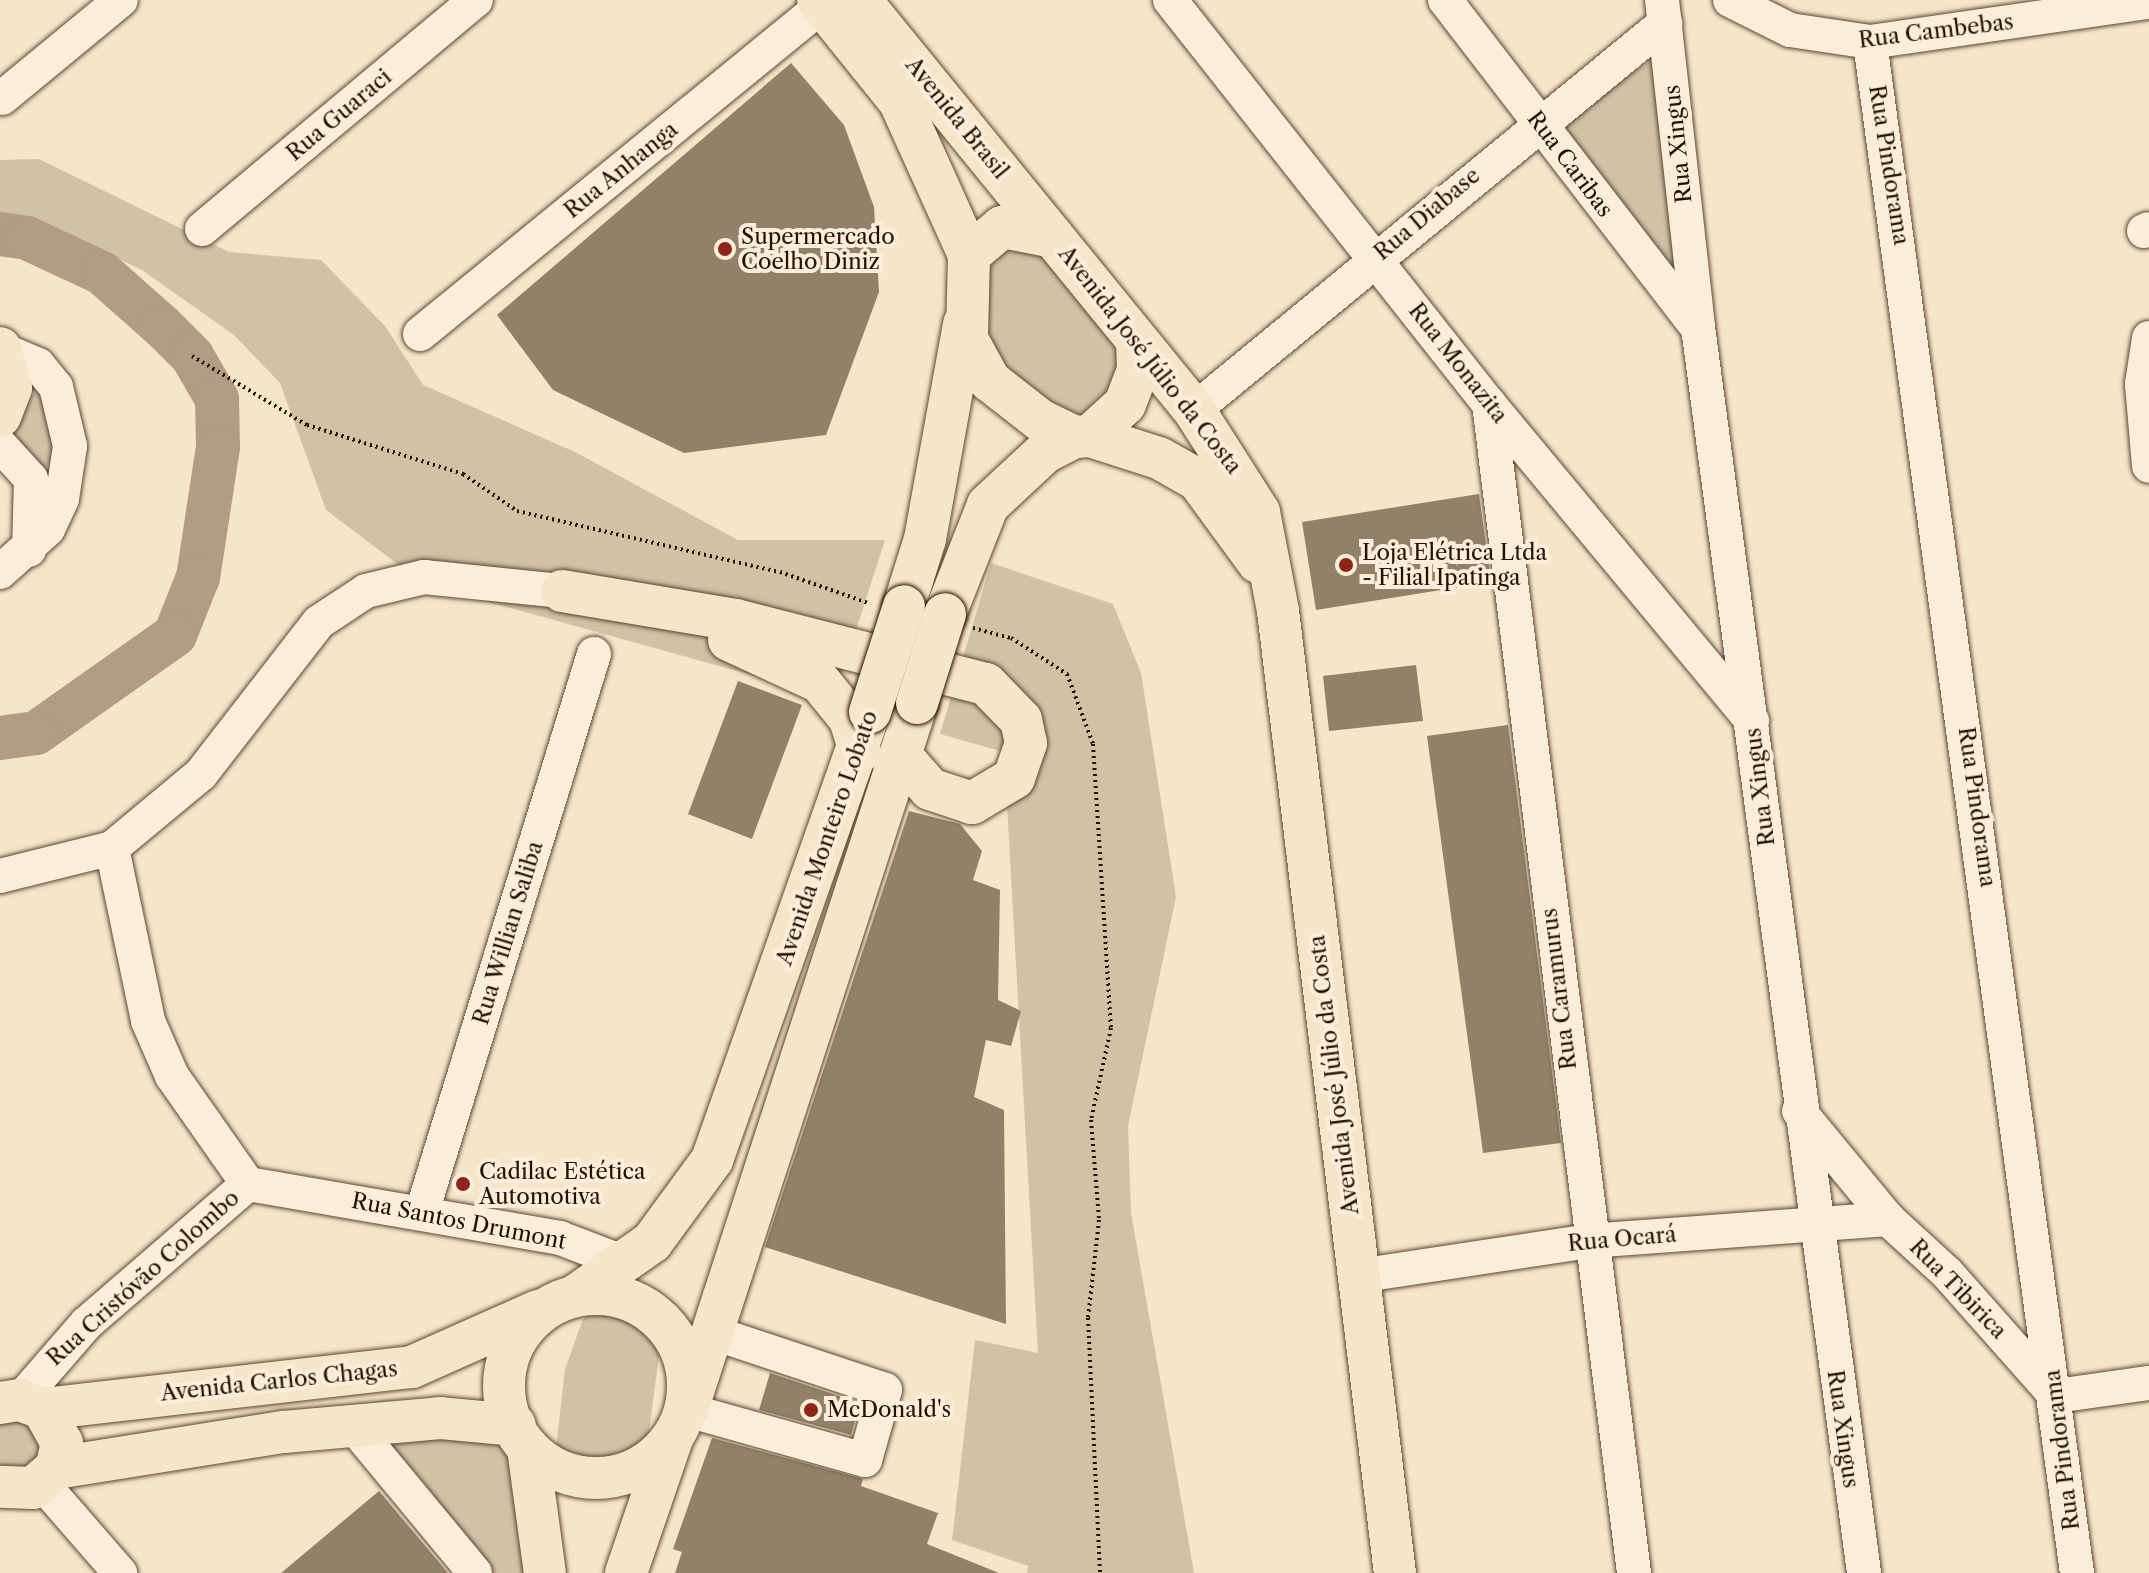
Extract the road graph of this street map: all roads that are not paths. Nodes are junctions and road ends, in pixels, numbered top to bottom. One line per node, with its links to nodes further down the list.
1 (121, 0): 10 (street)
2 (476, 0): 12 (street, Rua Guaraci)
3 (1170, 0): 15 (street, Rua Monazita)
4 (1445, 0): 11 (street, Rua Caribas)
5 (1730, 0): 9 (street, Rua Cambebas)
6 (834, 2): 13 (main road, Avenida Brasil); 14 (main road, Avenida Brasil); 18 (street, Rua Anhanga)
7 (2149, 2): 9 (street, Rua Cambebas)
8 (1663, 12): 11 (street, Rua Diabase); 17 (street, Rua Xingus)
9 (1870, 42): 49 (street, Rua Pindorama)
10 (2, 98)
11 (1538, 123): 15 (street, Rua Diabase); 17 (street, Rua Caribas)
12 (202, 229)
13 (1053, 237): 14 (main road); 20 (main road, Avenida José Júlio da Costa)
14 (969, 255): 16 (main road)
15 (1374, 258): 22 (street, Rua Monazita); 23 (street, Rua Diabase)
16 (964, 323): 25 (main road); 34 (main road, Avenida Monteiro Lobato, bridge)
17 (1698, 327): 33 (street, Rua Xingus)
18 (420, 334)
19 (2149, 338): 27 (street)
20 (1137, 343): 23 (main road, Avenida José Júlio da Costa); 25 (main road)
21 (1, 349): 24 (main road); 28 (street)
22 (1489, 404): 33 (street, Rua Monazita); 43 (street, Rua Caramurus)
23 (1194, 410): 30 (main road, Avenida José Júlio da Costa)
24 (0, 416)
25 (1082, 436): 30 (main road, Avenida José Júlio da Costa); 35 (main road, Avenida Monteiro Lobato, bridge)
26 (0, 445): 28 (street)
27 (2149, 466)
28 (29, 550): 29 (street)
29 (0, 572)
30 (1268, 577): 45 (main road, Avenida José Júlio da Costa)
31 (562, 591): 34 (main road); 35 (main road); 36 (street)
32 (594, 654): 40 (street, Rua Willian Saliba)
33 (1752, 721): 38 (street, Rua Xingus)
34 (865, 732): 44 (main road, Avenida Monteiro Lobato)
35 (903, 758): 47 (main road, Avenida Monteiro Lobato)
36 (112, 848): 37 (street); 39 (street, Rua Cristóvão Colombo)
37 (0, 876)
38 (1799, 1111): 41 (street, Rua Tibirica); 42 (street, Rua Xingus)
39 (248, 1184): 40 (street, Rua Santos Drumont); 50 (street, Rua Cristóvão Colombo)
40 (422, 1212): 44 (street, Rua Santos Drumont)
41 (1888, 1219): 42 (street, Rua Ocará); 49 (street, Rua Tibirica)
42 (1814, 1224): 43 (street, Rua Ocará); 62 (street, Rua Xingus)
43 (1589, 1241): 45 (street, Rua Ocará); 61 (street, Rua Caramurus)
44 (620, 1261): 46 (main road, Avenida Monteiro Lobato)
45 (1358, 1276): 60 (main road, Avenida José Júlio da Costa)
46 (564, 1300): 50 (main road, Avenida Carlos Chagas); 51 (main road); 53 (main road)
47 (714, 1333): 51 (main road, Avenida Monteiro Lobato); 51 (street)
48 (2149, 1383): 49 (street)
49 (2056, 1396): 63 (street, Rua Pindorama)
50 (21, 1404): 54 (main road)
51 (681, 1420): 53 (main road); 59 (main road, Avenida Monteiro Lobato)
52 (355, 1428): 53 (main road); 54 (main road); 57 (street)
53 (522, 1437): 58 (main road)
54 (48, 1475): 55 (main road); 56 (street)
55 (0, 1487)
56 (120, 1573)
57 (475, 1573)
58 (545, 1573)
59 (626, 1573)
60 (1395, 1573)
61 (1634, 1573)
62 (1864, 1573)
63 (2077, 1573)

